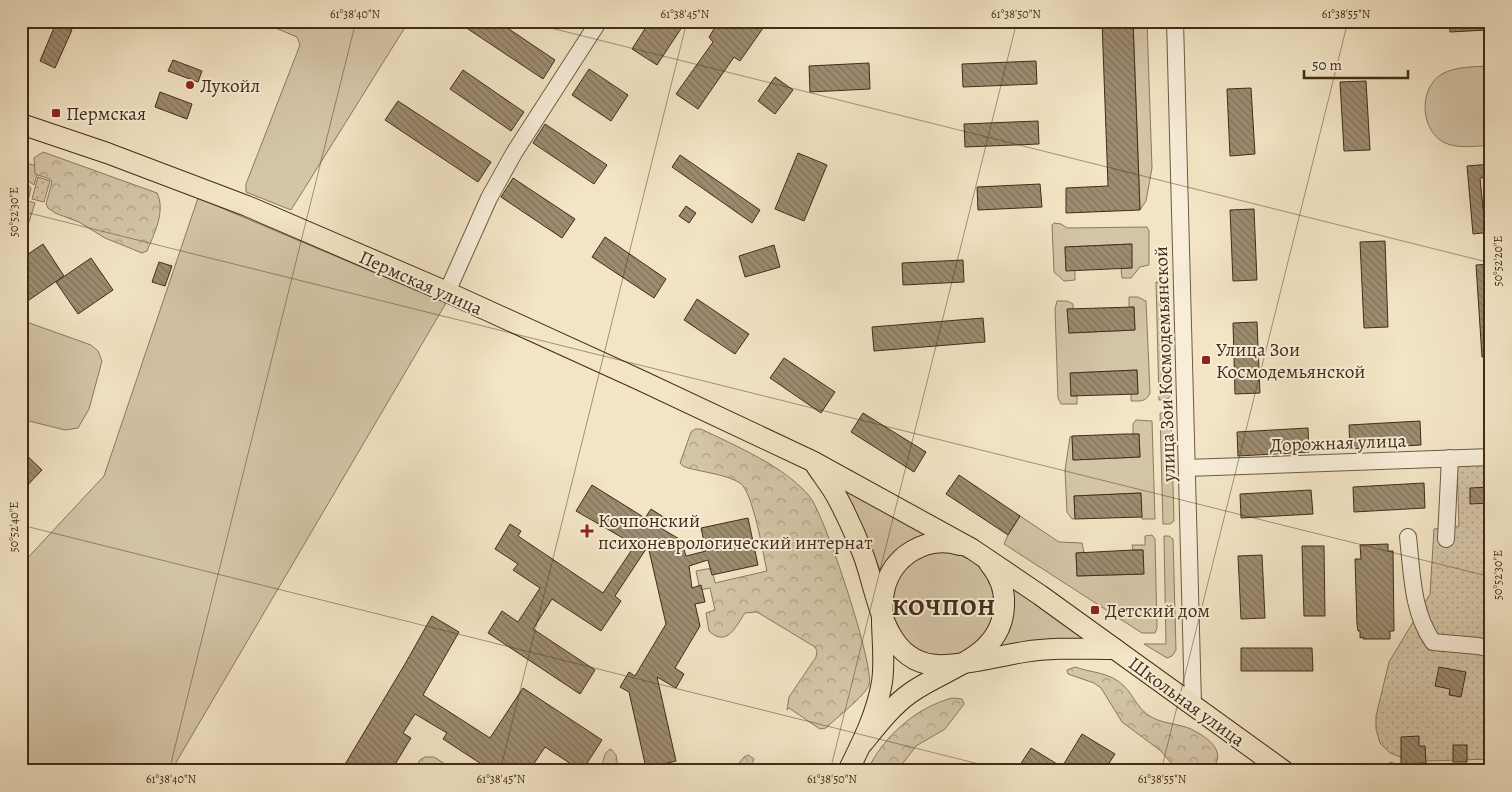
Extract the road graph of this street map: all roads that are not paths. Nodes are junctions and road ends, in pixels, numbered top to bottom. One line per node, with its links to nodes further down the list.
1 (599, 21): 4 (street)
2 (1175, 21): 8 (street, улица Зои Космодемьянской)
3 (21, 124): 4 (main road, Пермская улица)
4 (447, 292): 7 (main road, Пермская улица)
5 (1491, 457): 6 (street, Дорожная улица)
6 (1450, 458): 8 (street, Дорожная улица); 10 (street)
7 (812, 460): 11 (main road, Пермская улица); 12 (main road)
8 (1187, 468): 16 (street, улица Зои Космодемьянской)
9 (1408, 537): 14 (street)
10 (1446, 539)
11 (972, 549): 12 (main road); 13 (main road, Школьная улица); 15 (main road)
12 (883, 621): 15 (main road); 17 (main road)
13 (1115, 649): 15 (main road); 16 (main road, Школьная улица)
14 (1491, 649)
15 (965, 662): 17 (main road)
16 (1194, 705): 19 (main road, Школьная улица)
17 (862, 744): 18 (main road)
18 (848, 771)
19 (1284, 771)

